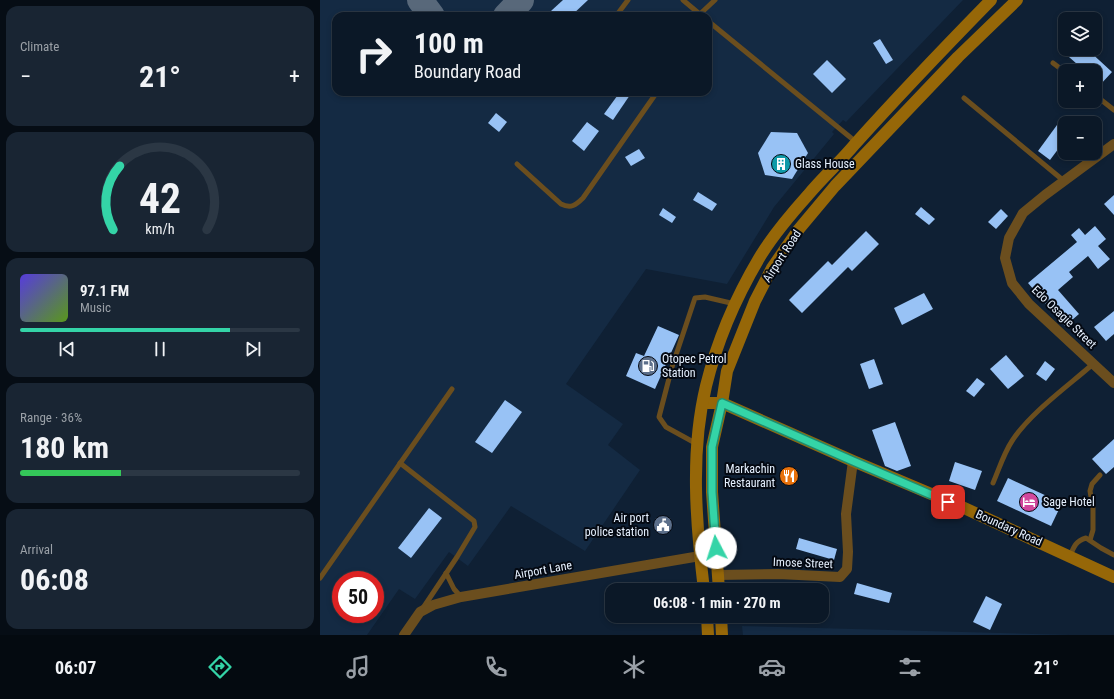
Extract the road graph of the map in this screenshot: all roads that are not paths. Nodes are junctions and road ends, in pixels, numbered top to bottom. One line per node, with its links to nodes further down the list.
1 (628, 0): 6 (lane)
2 (683, 0): 7 (lane)
3 (714, 0): 8 (lane)
4 (991, 0): 16 (main road, Airport Road)
5 (1017, 0): 25 (main road, Airport Road)
6 (619, 12)
7 (697, 12)
8 (704, 12)
9 (712, 24): 16 (lane)
10 (1053, 63): 11 (lane)
11 (1058, 67)
12 (654, 96): 18 (lane)
13 (964, 98): 19 (lane)
14 (1102, 101): 15 (lane)
15 (1114, 110)
16 (856, 143): 20 (main road, Airport Road)
17 (1114, 144): 19 (street, Edo Osagie Street)
18 (517, 164)
19 (1064, 181): 21 (street, Edo Osagie Street)
20 (736, 304): 24 (main road, Airport Road); 26 (lane)
21 (1093, 364): 22 (street, Edo Osagie Street); 30 (lane)
22 (1114, 383)
23 (452, 388): 28 (lane)
24 (703, 403): 25 (main road, Boundary Road); 26 (main road, Airport Road)
25 (722, 403): 27 (main road, Boundary Road); 36 (main road, Airport Road)
26 (698, 445): 33 (main road, Airport Road)
27 (853, 461): 34 (main road, Boundary Road); 36 (street, Imose Street)
28 (400, 463): 35 (lane); 38 (lane)
29 (1100, 475): 31 (lane)
30 (993, 483)
31 (1090, 540): 32 (lane); 34 (lane)
32 (1114, 555)
33 (700, 556): 39 (main road, Airport Road); 41 (street, Airport Lane)
34 (1070, 556): 37 (main road, Boundary Road)
35 (446, 573): 41 (lane); 42 (lane)
36 (718, 575): 40 (main road, Airport Road)
37 (1114, 577)
38 (320, 578)
39 (703, 583)
40 (719, 583)
41 (461, 597): 42 (street, Airport Lane)
42 (420, 612): 45 (street)
43 (707, 623): 46 (main road)
44 (721, 623): 47 (main road)
45 (404, 635)
46 (708, 635)
47 (722, 635)

